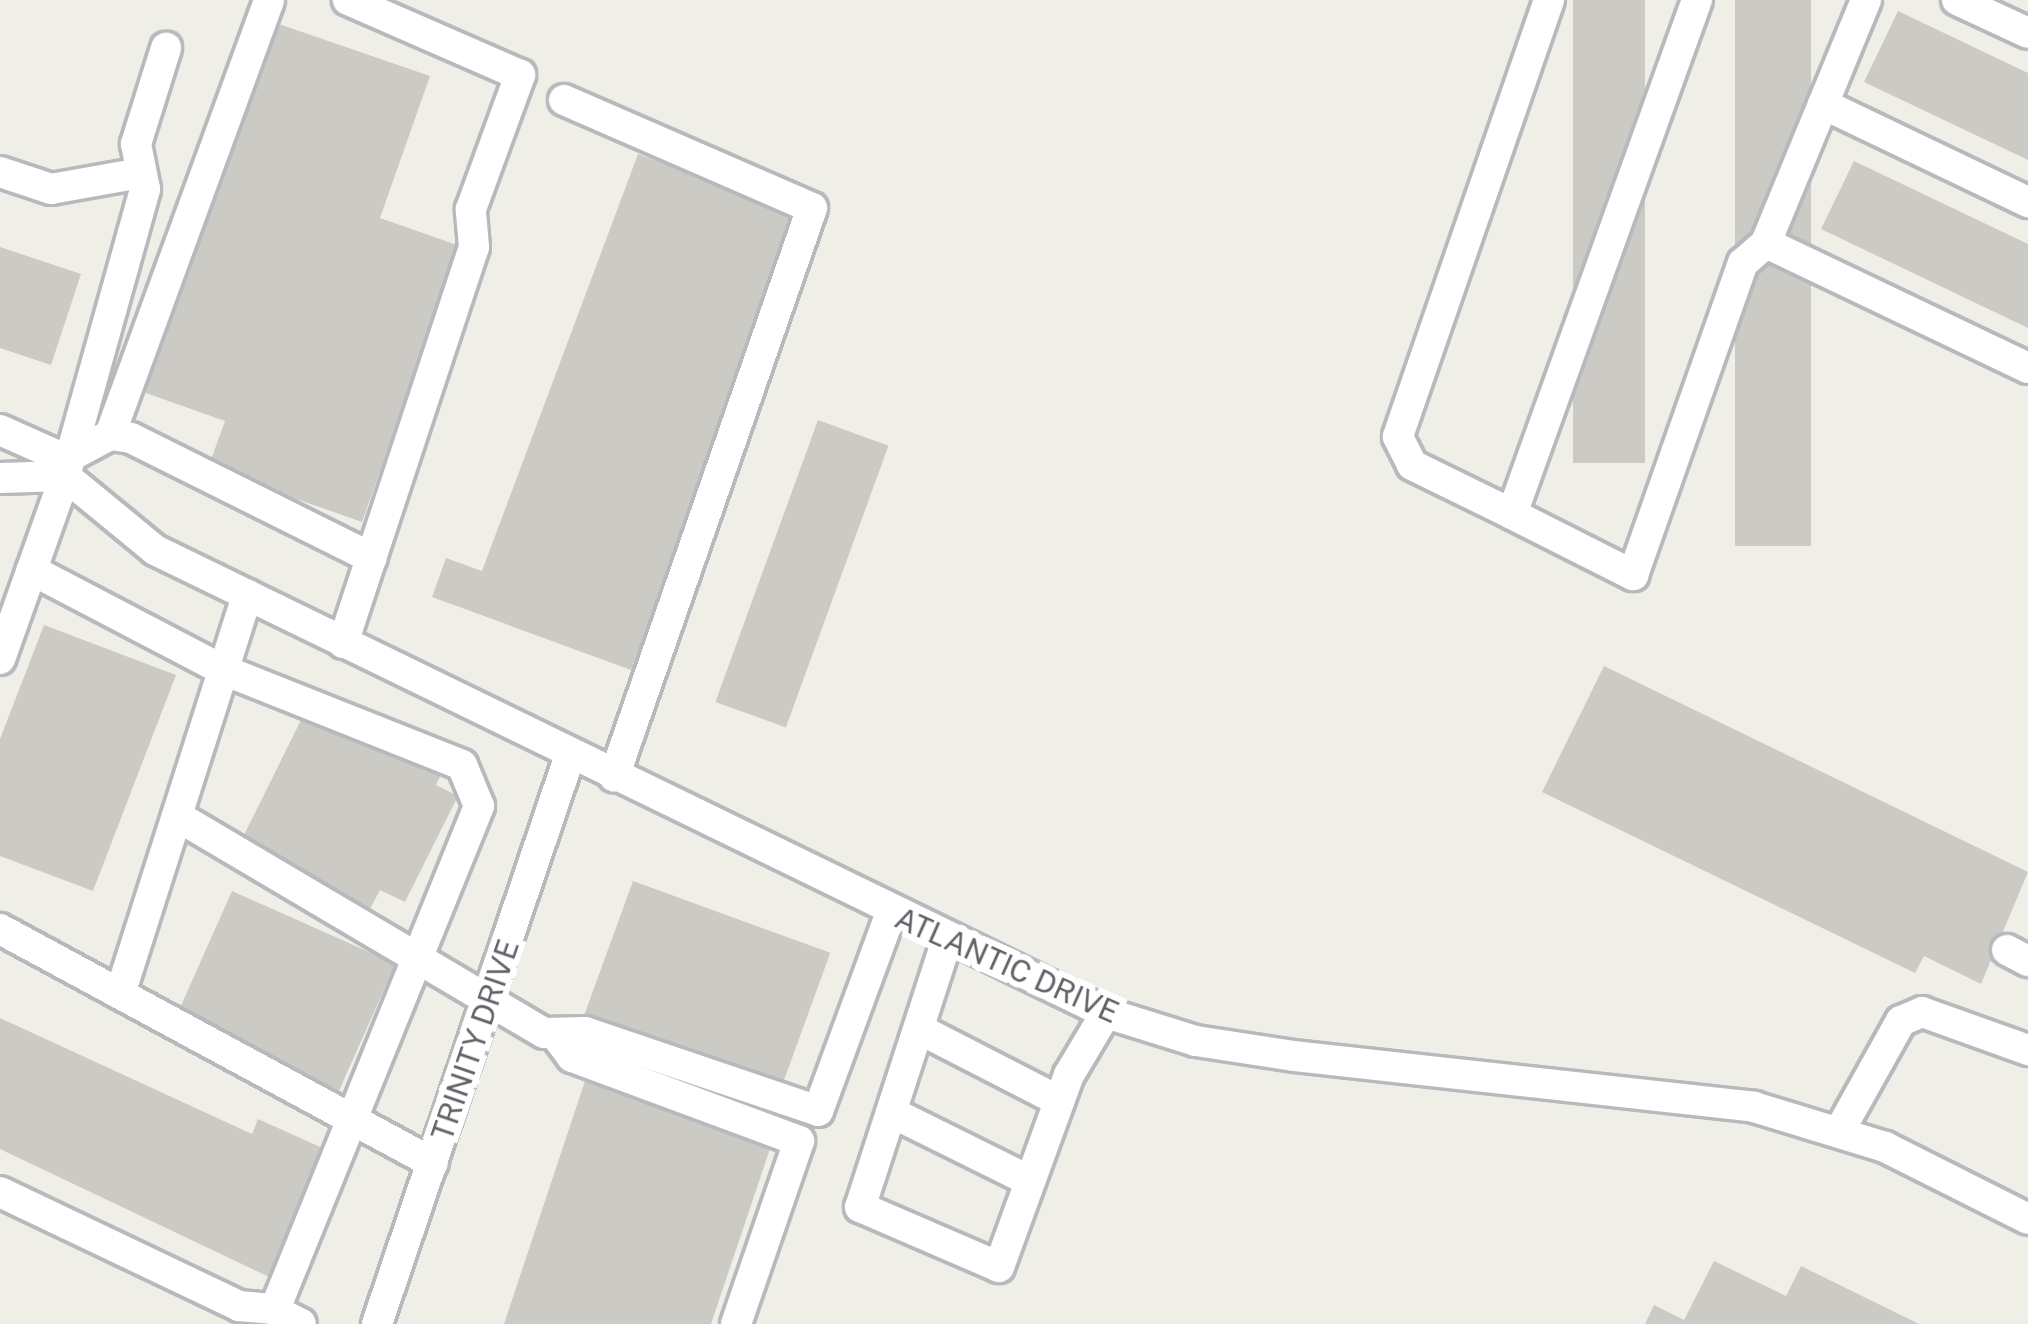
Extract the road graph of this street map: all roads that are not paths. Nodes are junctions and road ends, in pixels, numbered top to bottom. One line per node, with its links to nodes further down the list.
1 (269, 0): 17 (street)
2 (348, 0): 21 (street)
3 (1549, 0): 20 (street)
4 (1697, 0): 20 (street)
5 (1865, 0): 10 (street)
6 (1957, 0): 7 (street)
7 (2028, 33)
8 (166, 48): 12 (street)
9 (563, 100): 28 (street)
10 (1823, 104): 13 (street); 14 (street)
11 (0, 172): 12 (street)
12 (141, 173): 18 (street)
13 (2028, 202)
14 (1766, 243): 15 (street); 20 (street)
15 (2028, 368)
16 (0, 430): 18 (street, ATLANTIC DRIVE)
17 (110, 435): 18 (street); 21 (street)
18 (65, 468): 19 (street); 22 (street); 23 (street, ATLANTIC DRIVE)
19 (0, 478)
20 (1512, 514)
21 (372, 558): 24 (street)
22 (32, 569): 25 (street); 26 (street)
23 (247, 595): 24 (street, ATLANTIC DRIVE); 26 (street)
24 (343, 643): 27 (street, ATLANTIC DRIVE)
25 (0, 658)
26 (223, 670): 29 (street); 33 (street)
27 (571, 754): 28 (street, ATLANTIC DRIVE); 35 (street, TRINITY DRIVE)
28 (614, 777): 30 (street, ATLANTIC DRIVE)
29 (177, 816): 33 (street); 34 (street)
30 (891, 913): 32 (street, ATLANTIC DRIVE); 38 (street)
31 (0, 929): 34 (street)
32 (947, 940): 36 (street, ATLANTIC DRIVE); 37 (street)
33 (416, 961): 35 (street); 42 (street)
34 (120, 994): 42 (street)
35 (487, 1004): 38 (street); 44 (street, TRINITY DRIVE)
36 (1106, 1013): 40 (street); 43 (street, ATLANTIC DRIVE)
37 (919, 1029): 40 (street); 41 (street)
38 (557, 1037): 50 (street)
39 (2028, 1050): 43 (street)
40 (1059, 1101): 45 (street)
41 (893, 1113): 45 (street); 45 (street)
42 (352, 1119): 44 (street); 48 (street)
43 (1840, 1130): 47 (street, ATLANTIC DRIVE)
44 (433, 1163): 49 (street, TRINITY DRIVE)
45 (1030, 1181)
46 (0, 1192): 48 (street)
47 (2028, 1220)
48 (288, 1317)
49 (377, 1324)
50 (736, 1324)

